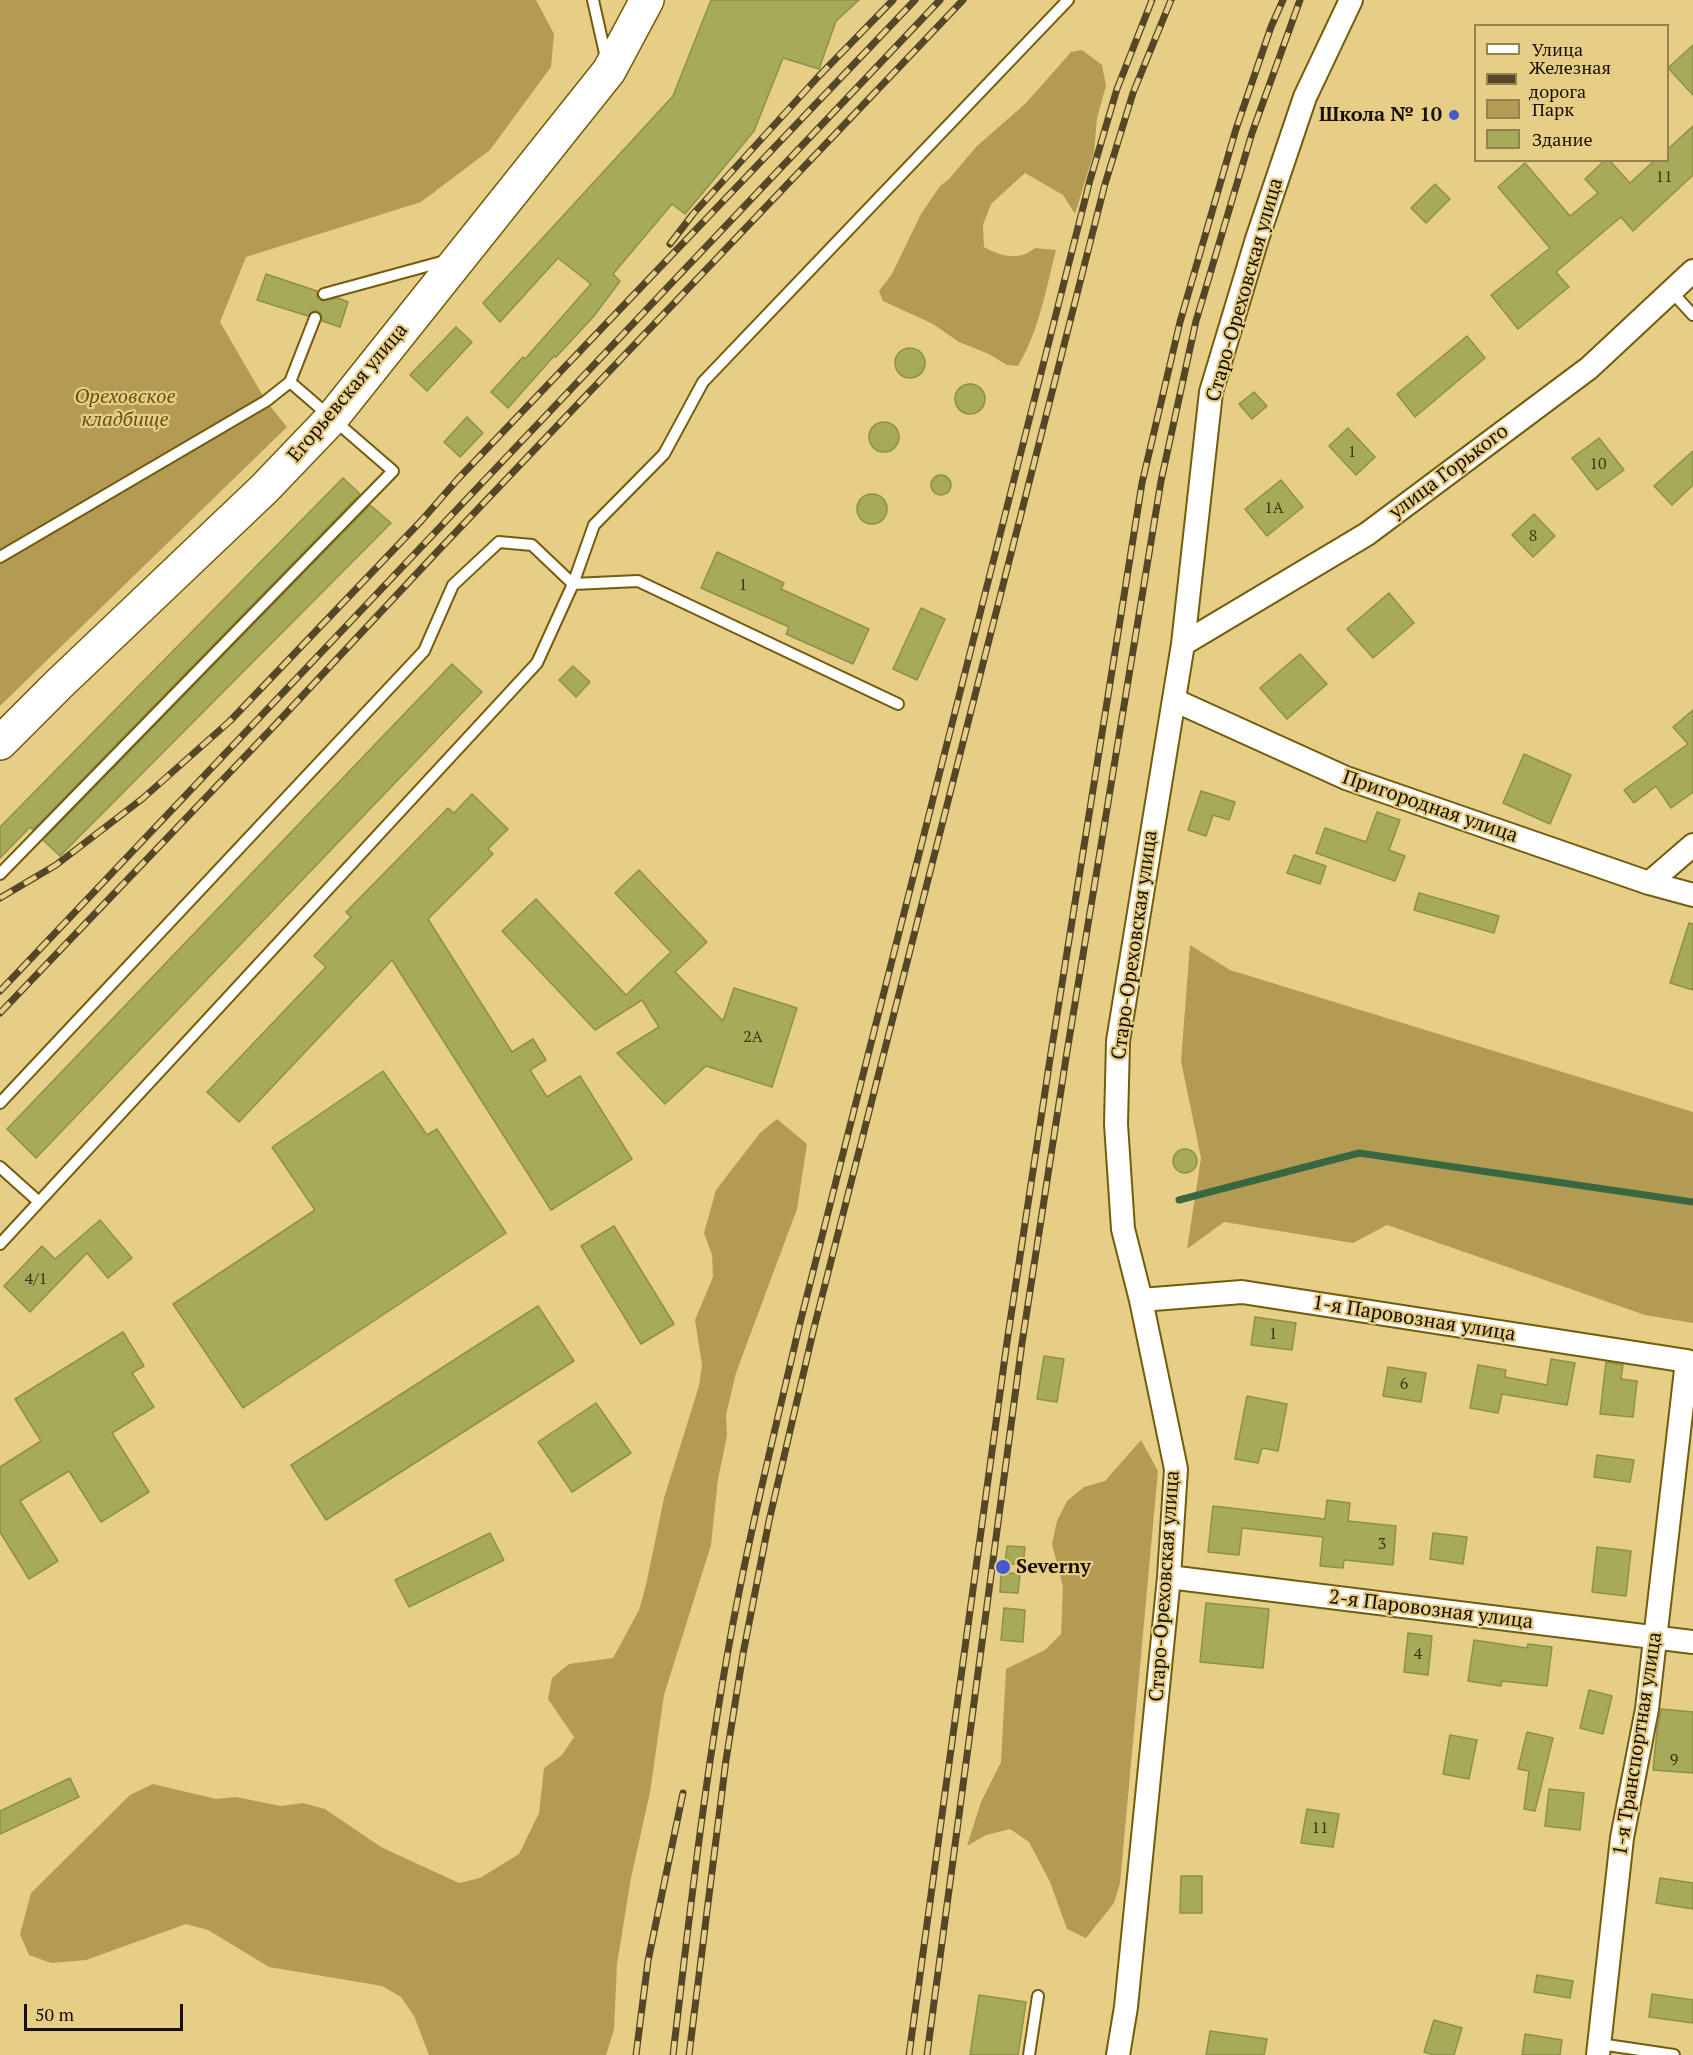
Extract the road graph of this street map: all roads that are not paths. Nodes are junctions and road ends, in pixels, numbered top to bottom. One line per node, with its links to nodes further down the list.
1 (593, 0): 5 (lane)
2 (647, 0): 5 (highway, Егорьевская улица)
3 (1068, 0): 15 (lane)
4 (1351, 0): 16 (street, Старо-Ореховская улица)
5 (609, 71): 6 (highway, Егорьевская улица)
6 (460, 257): 9 (lane); 13 (highway, Егорьевская улица)
7 (1693, 272): 8 (street, улица Горького)
8 (1671, 291): 10 (lane); 16 (street, улица Горького)
9 (324, 294)
10 (1693, 315)
11 (315, 318): 12 (lane)
12 (290, 382): 13 (lane); 14 (lane)
13 (332, 418): 19 (highway, Егорьевская улица); 21 (lane)
14 (0, 557)
15 (573, 584): 18 (lane); 24 (lane); 26 (lane)
16 (1183, 644): 17 (street, Старо-Ореховская улица)
17 (1174, 700): 22 (street, Пригородная улица); 28 (street, Старо-Ореховская улица)
18 (898, 704)
19 (0, 743)
20 (1693, 845): 22 (street)
21 (0, 874)
22 (1649, 883): 23 (street, Пригородная улица)
23 (1693, 895)
24 (0, 1103)
25 (0, 1167): 26 (lane)
26 (39, 1202): 27 (lane)
27 (0, 1244)
28 (1141, 1300): 29 (street, 1-я Паровозная улица); 30 (street, Старо-Ореховская улица)
29 (1687, 1361): 31 (street, 1-я Транспортная улица)
30 (1169, 1577): 31 (street, 2-я Паровозная улица); 36 (street, Старо-Ореховская улица)
31 (1655, 1638): 32 (street, 2-я Паровозная улица); 34 (street, 1-я Транспортная улица)
32 (1693, 1642)
33 (1038, 1996): 35 (lane)
34 (1599, 2050): 37 (lane)
35 (1029, 2055)
36 (1118, 2055)
37 (1674, 2055)

